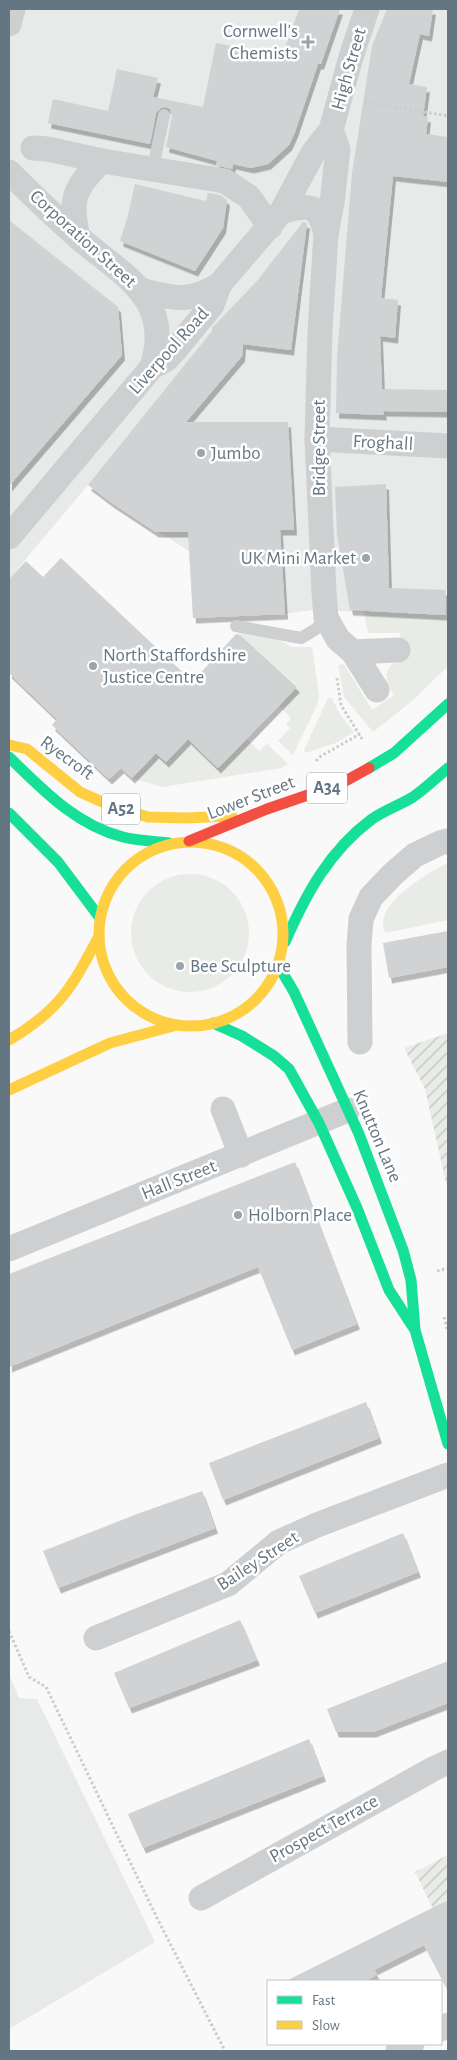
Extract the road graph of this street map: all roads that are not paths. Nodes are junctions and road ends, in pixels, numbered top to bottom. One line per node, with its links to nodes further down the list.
1 (14, 9): 3 (street)
2 (367, 9): 5 (street, High Street)
3 (9, 24)
4 (164, 115): 8 (lane)
5 (331, 130): 10 (street, Liverpool Road); 11 (street, Bridge Street)
6 (33, 148): 7 (street)
7 (102, 161): 8 (street); 12 (street)
8 (153, 168): 10 (street)
9 (9, 172): 12 (street, Corporation Street)
10 (276, 219): 11 (street, Bridge Street); 13 (street, Liverpool Road)
11 (326, 234): 16 (street, Bridge Street)
12 (78, 237): 14 (street, Corporation Street)
13 (219, 285): 14 (street); 15 (street, Liverpool Road)
14 (140, 290): 15 (street, Corporation Street)
15 (152, 368): 18 (street, Liverpool Road)
16 (317, 439): 17 (street, Froghall); 19 (street, Bridge Street)
17 (448, 446)
18 (9, 537)
19 (326, 618): 20 (lane); 22 (street, Bridge Street)
20 (236, 626)
21 (398, 650): 22 (street)
22 (353, 652): 23 (street, Bridge Street)
23 (376, 690)
24 (448, 704): 29 (main road, Lower Street / A34)
25 (9, 745): 29 (main road, Ryecroft / A52)
26 (9, 757): 32 (main road, Ryecroft / A52)
27 (448, 768): 35 (main road, A34)
28 (9, 813): 33 (main road)
29 (252, 816): 30 (main road, Lower Street / A34)
30 (188, 841): 32 (main road); 35 (main road)
31 (448, 841): 40 (street)
32 (170, 844): 33 (main road)
33 (100, 918): 34 (main road)
34 (99, 936): 38 (main road); 39 (main road)
35 (282, 948): 36 (main road)
36 (278, 966): 37 (main road); 43 (main road, Knutton Lane)
37 (213, 1023): 38 (main road); 44 (main road, Knutton Lane)
38 (177, 1025): 41 (main road)
39 (9, 1040)
40 (360, 1042)
41 (9, 1090)
42 (223, 1110): 45 (street)
43 (348, 1110): 44 (street, Hall Street); 47 (main road, Knutton Lane)
44 (319, 1123): 45 (street, Hall Street); 47 (main road, Knutton Lane)
45 (241, 1155): 46 (street, Hall Street)
46 (9, 1248)
47 (415, 1330): 48 (main road, Knutton Lane)
48 (448, 1444)
49 (448, 1475): 50 (street, Bailey Street)
50 (96, 1638)
51 (448, 1762): 52 (street, Prospect Terrace)
52 (201, 1898)
53 (410, 2045): 54 (street)
54 (398, 2051)

